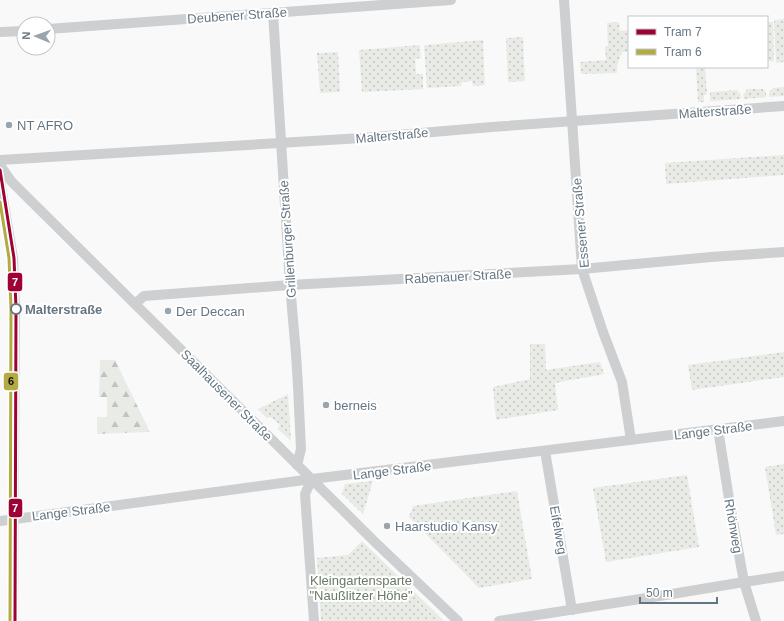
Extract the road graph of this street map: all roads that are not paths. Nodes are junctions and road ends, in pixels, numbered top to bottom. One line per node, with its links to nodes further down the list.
1 (451, 0): 3 (street, Deubener Straße)
2 (564, 0): 8 (street, Essener Straße)
3 (273, 13): 4 (street, Deubener Straße); 9 (street, Grillenburger Straße)
4 (56, 28)
5 (16, 31): 6 (street)
6 (0, 32)
7 (784, 106): 8 (street, Malterstraße)
8 (572, 121): 9 (street, Malterstraße); 14 (street, Essener Straße)
9 (281, 143): 10 (street, Malterstraße); 15 (street, Grillenburger Straße)
10 (0, 160)
11 (0, 165): 16 (street, Saalhausener Straße)
12 (0, 181): 23 (street)
13 (784, 252): 14 (street, Rabenauer Straße)
14 (582, 268): 15 (street, Rabenauer Straße); 19 (street, Essener Straße)
15 (290, 286): 16 (street, Rabenauer Straße); 21 (street, Grillenburger Straße)
16 (135, 304): 21 (street, Saalhausener Straße)
17 (784, 421): 18 (street, Lange Straße)
18 (718, 429): 19 (street, Lange Straße); 26 (street, Rhönweg)
19 (631, 440): 20 (street, Lange Straße)
20 (545, 451): 22 (street, Lange Straße); 27 (street, Eifelweg)
21 (297, 465): 22 (street, Saalhausener Straße)
22 (312, 480): 23 (street, Lange Straße); 29 (street); 30 (street, Saalhausener Straße)
23 (14, 519): 24 (street, Lange Straße); 28 (street)
24 (0, 520)
25 (784, 576): 26 (street)
26 (744, 582): 27 (street); 32 (street, Rhönweg)
27 (572, 610): 31 (street)
28 (13, 621)
29 (314, 621)
30 (458, 621)
31 (498, 621)
32 (756, 621)

